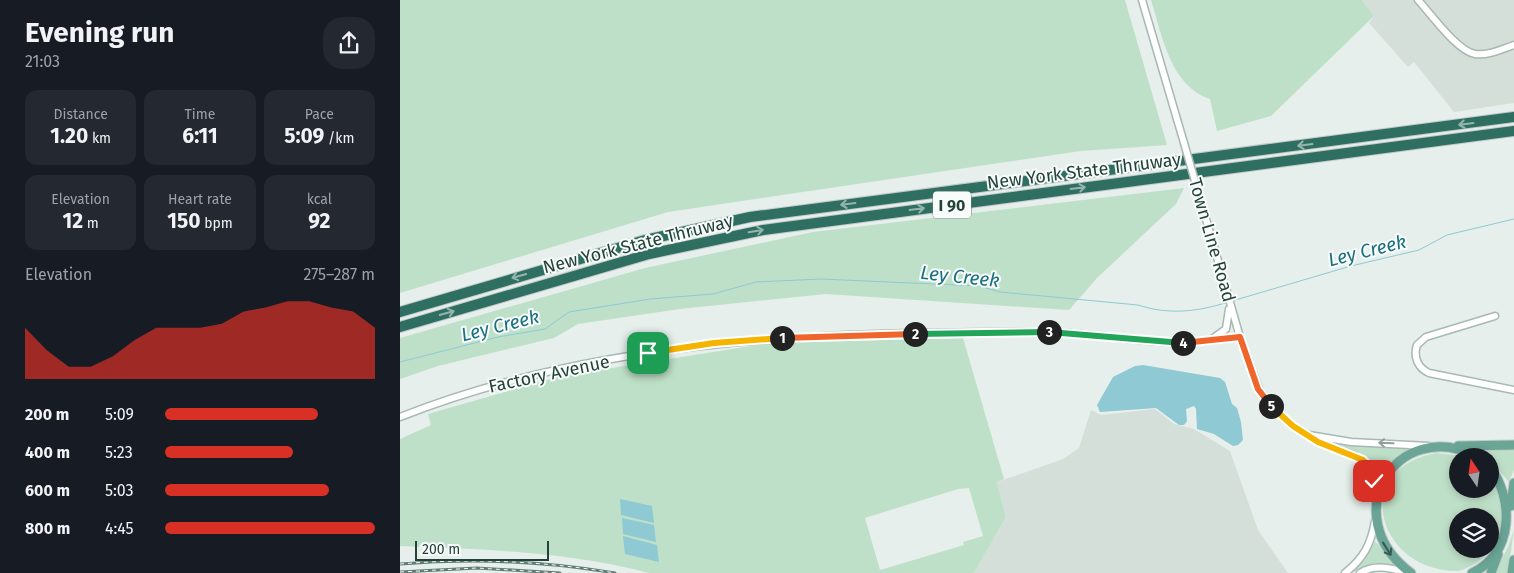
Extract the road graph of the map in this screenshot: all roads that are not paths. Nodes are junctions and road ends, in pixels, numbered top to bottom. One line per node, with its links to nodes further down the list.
1 (1142, 0): 7 (street, Town Line Road, bridge)
2 (1418, 0): 3 (street)
3 (1514, 45)
4 (1514, 117): 6 (highway, New York State Thruway / I 90, one-way to 6)
5 (1514, 131): 9 (highway, New York State Thruway / I 90, one-way to 5)
6 (400, 312)
7 (1231, 312): 10 (street, Town Line Road); 11 (street)
8 (1494, 316): 12 (street)
9 (400, 326)
10 (1240, 337): 11 (street, Factory Avenue); 14 (street, Town Line Road)
11 (1208, 340): 13 (street, Factory Avenue)
12 (1514, 390)
13 (400, 417)
14 (1304, 434): 16 (street, Town Line Road, one-way to 14); 21 (street, Town Line Road)
15 (1514, 445): 17 (main road)
16 (1435, 446): 17 (main road); 21 (main road)
17 (1450, 446): 18 (main road)
18 (1455, 448)
19 (1499, 479): 22 (main road)
20 (1514, 483): 22 (main road)
21 (1376, 502): 23 (main road)
22 (1510, 514): 24 (main road)
23 (1376, 517): 28 (street); 30 (main road, one-way to 30)
24 (1499, 549)
25 (1492, 558): 31 (main road)
26 (1496, 558): 32 (main road)
27 (1514, 560): 33 (main road)
28 (1345, 573)
29 (1360, 573): 30 (street)
30 (1410, 573)
31 (1472, 573)
32 (1492, 573)
33 (1512, 573)

